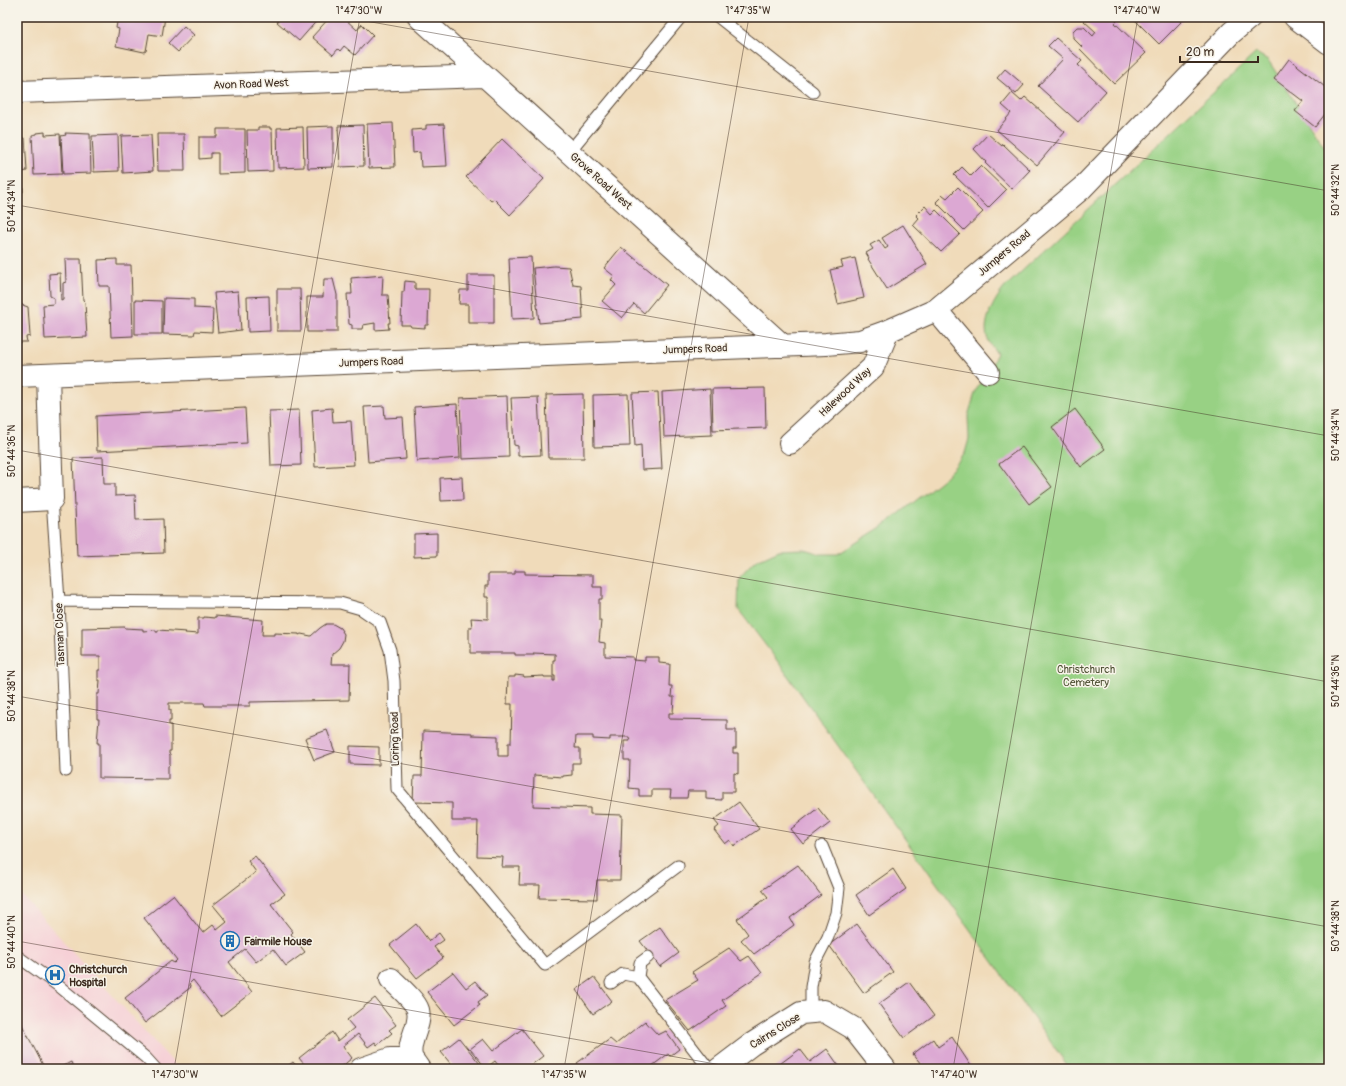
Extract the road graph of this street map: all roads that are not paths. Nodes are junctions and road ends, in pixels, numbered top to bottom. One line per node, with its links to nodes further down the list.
1 (419, 17): 7 (street, Grove Road West)
2 (681, 17): 10 (lane)
3 (718, 17): 9 (lane)
4 (1250, 17): 11 (street, Jumpers Road)
5 (1295, 17): 6 (street)
6 (1329, 43)
7 (485, 76): 8 (street, Avon Road West); 10 (street, Grove Road West)
8 (17, 92)
9 (813, 92)
10 (569, 152): 13 (street, Grove Road West)
11 (936, 310): 12 (street, Jumpers Road); 14 (street)
12 (888, 331): 13 (street, Jumpers Road); 17 (street, Halewood Way)
13 (783, 346): 15 (street, Jumpers Road)
14 (988, 372)
15 (48, 375): 16 (street, Jumpers Road); 18 (street, Tasman Close)
16 (17, 376)
17 (790, 443)
18 (52, 499): 19 (street); 20 (lane, Tasman Close)
19 (17, 501)
20 (59, 601): 21 (lane, Tasman Close); 23 (lane, Loring Road)
21 (66, 771)
22 (822, 846): 29 (lane)
23 (678, 866)
24 (17, 956): 31 (lane)
25 (648, 957): 26 (lane)
26 (638, 977): 28 (lane); 33 (lane)
27 (391, 979): 30 (street)
28 (611, 983)
29 (811, 1013): 34 (street, Cairns Close); 35 (street, Cairns Close)
30 (416, 1064): 32 (street)
31 (156, 1069)
32 (361, 1069)
33 (709, 1069)
34 (719, 1069)
35 (885, 1069)

